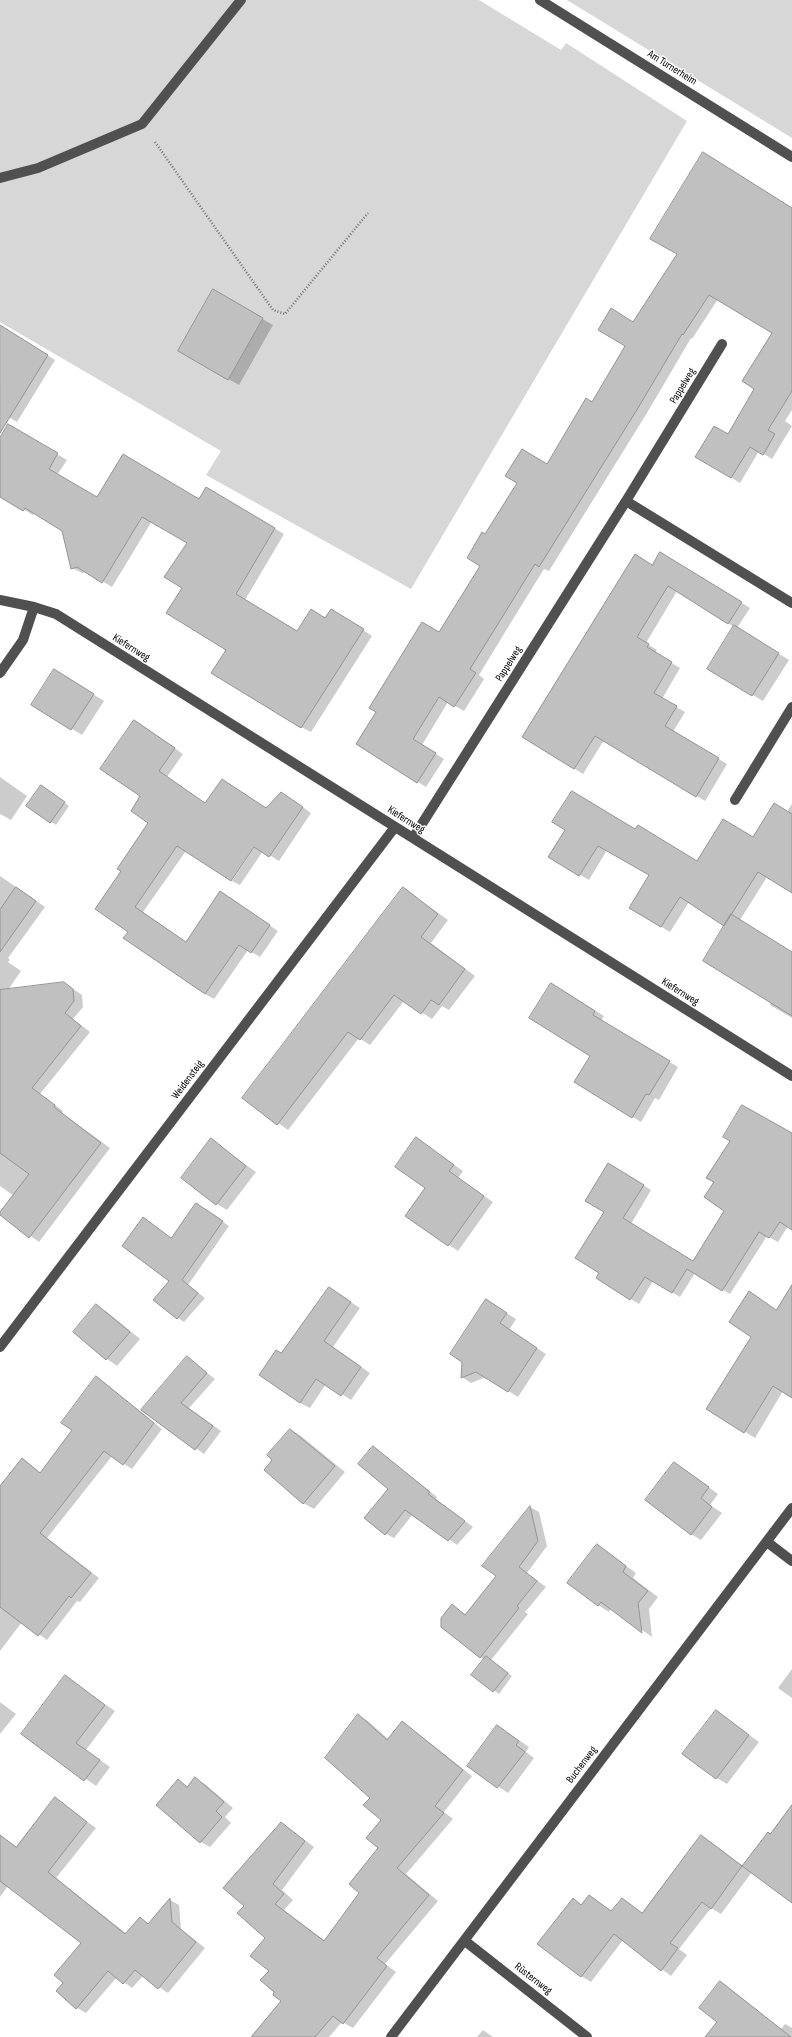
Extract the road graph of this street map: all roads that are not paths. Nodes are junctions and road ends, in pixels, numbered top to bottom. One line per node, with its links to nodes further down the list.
1 (241, 0): 4 (street)
2 (540, 0): 3 (street, Am Turnerheim)
3 (792, 157)
4 (0, 178)
5 (722, 344): 6 (street, Pappelweg)
6 (626, 501): 8 (street); 14 (street, Pappelweg)
7 (0, 600): 9 (street, Kiefernweg)
8 (792, 604)
9 (34, 607): 10 (street); 13 (street, Kiefernweg)
10 (0, 673)
11 (792, 707): 12 (street)
12 (735, 800)
13 (394, 827): 14 (street, Kiefernweg); 16 (street, Weidensteig)
14 (413, 838): 15 (street, Kiefernweg)
15 (792, 1076)
16 (0, 1348)
17 (792, 1508): 18 (street, Buchenweg)
18 (767, 1542): 19 (street); 20 (street, Buchenweg)
19 (792, 1561)
20 (465, 1941): 21 (street, Buchenweg); 22 (street, Rüsternweg)
21 (391, 2037)
22 (587, 2037)

